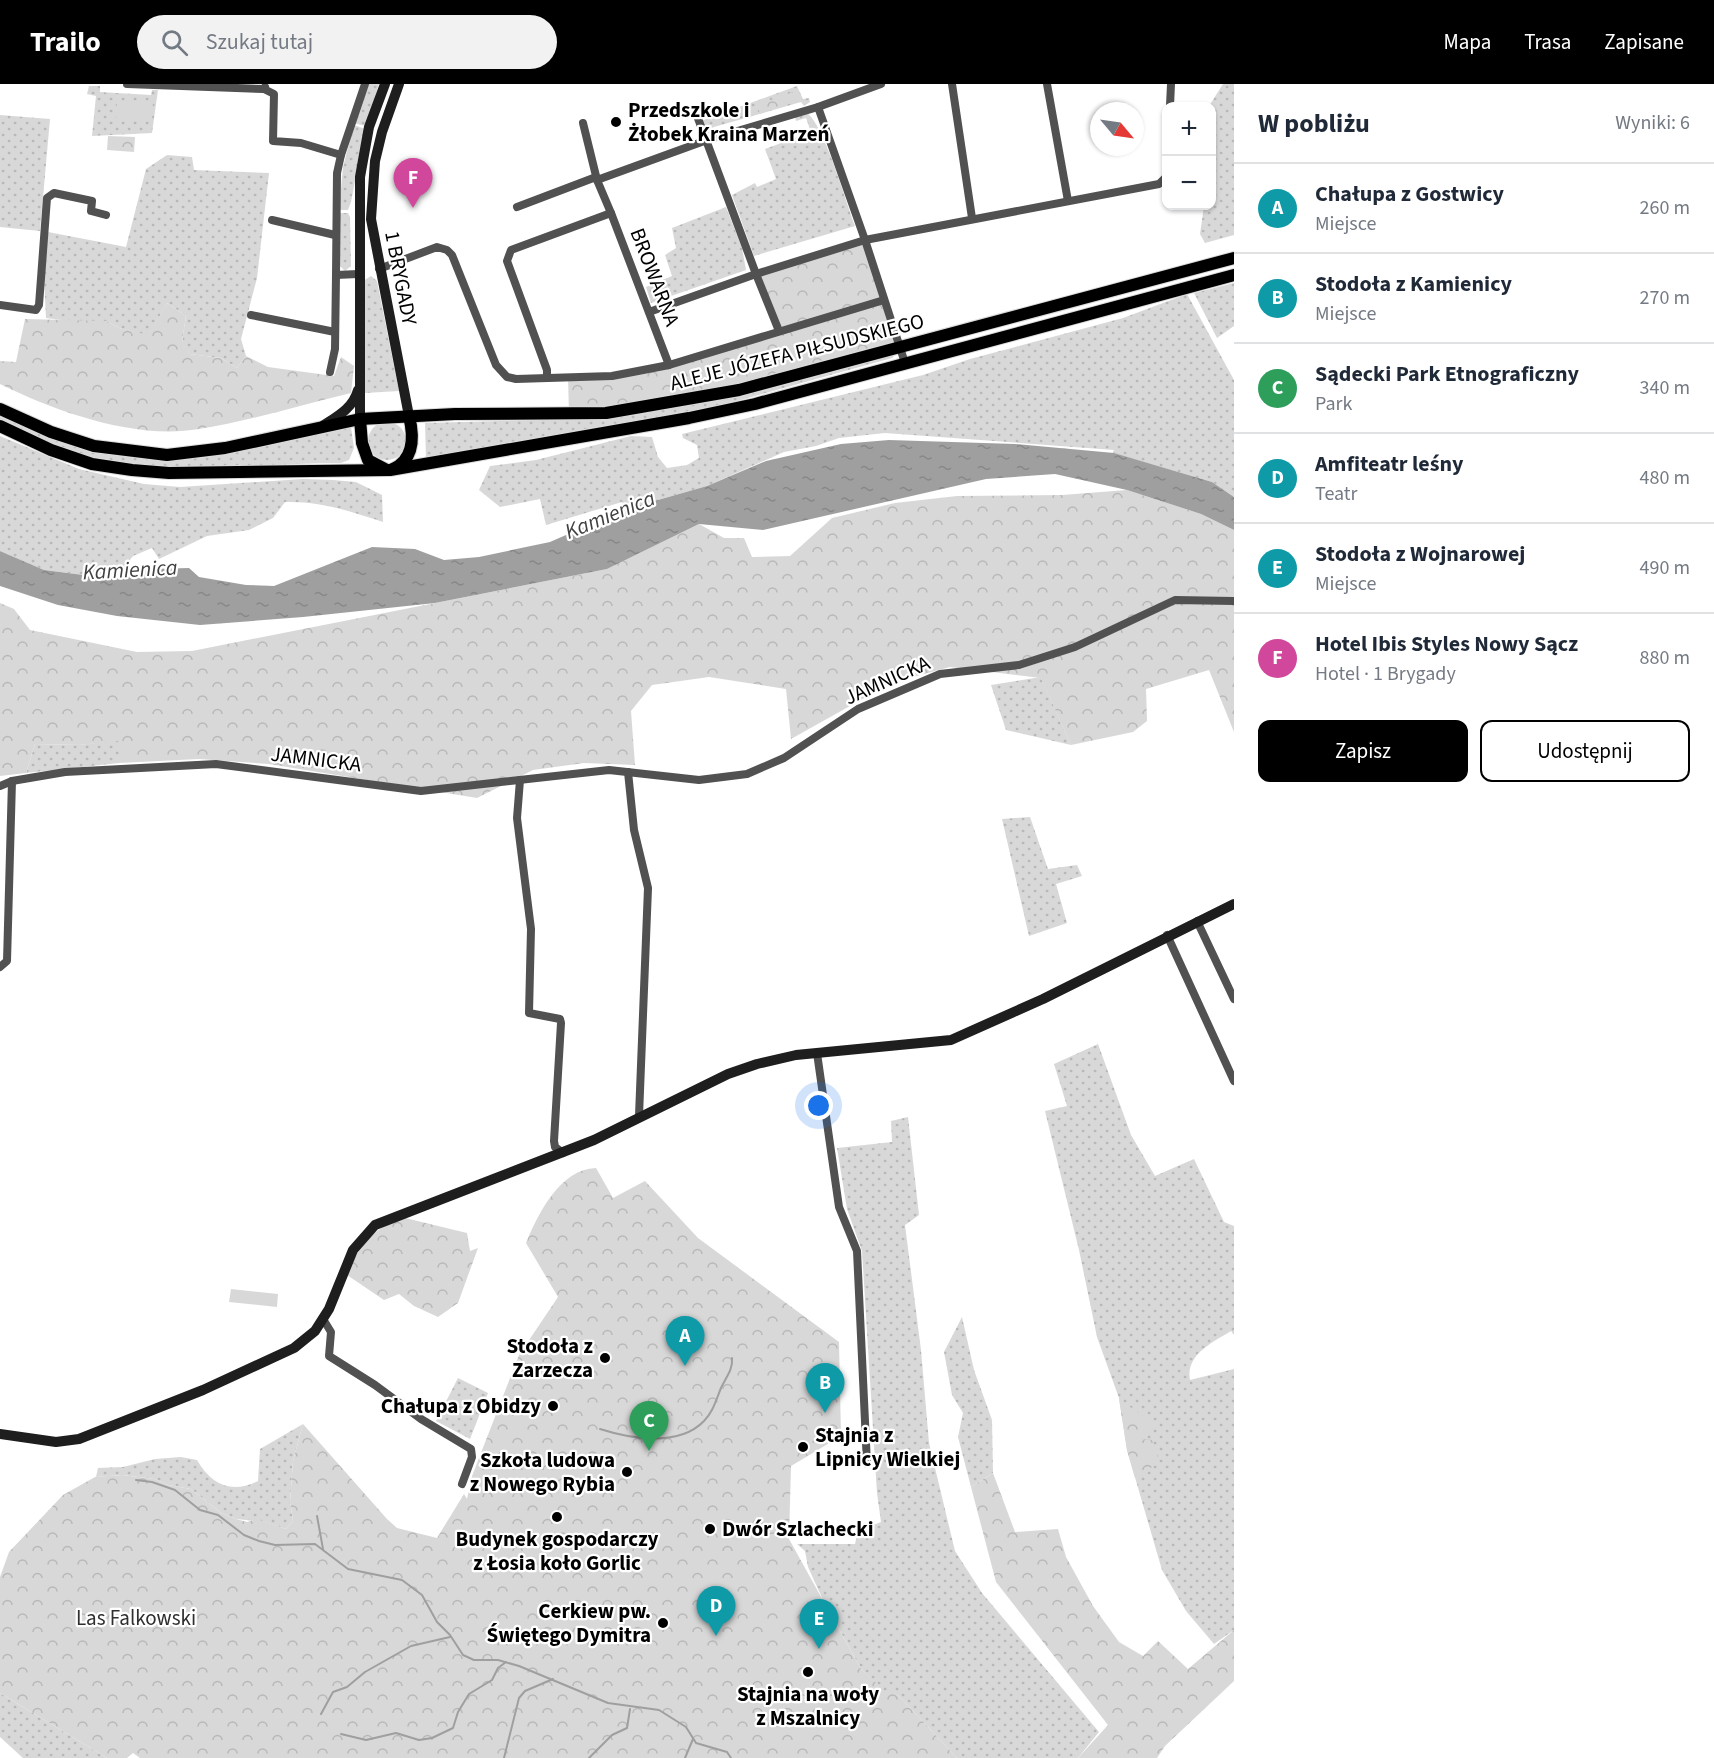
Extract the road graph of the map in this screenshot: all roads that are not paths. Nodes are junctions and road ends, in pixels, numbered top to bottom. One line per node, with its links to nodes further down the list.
1 (127, 84): 9 (street)
2 (363, 84): 16 (street)
3 (385, 84): 30 (street, 1 BRYGADY)
4 (399, 84): 28 (street, 1 BRYGADY)
5 (881, 84): 12 (street)
6 (952, 84): 23 (street)
7 (1047, 84): 19 (street)
8 (1171, 84): 11 (street)
9 (163, 85): 10 (street)
10 (265, 86): 16 (street)
11 (1170, 102)
12 (818, 107): 15 (street); 26 (street)
13 (696, 112): 15 (street)
14 (582, 123): 17 (street)
15 (707, 140): 17 (street); 31 (street)
16 (341, 155): 25 (street)
17 (597, 179): 20 (street); 21 (street)
18 (1162, 181): 19 (street)
19 (1068, 201): 23 (street)
20 (517, 207)
21 (611, 213): 37 (street, BROWARNA); 45 (street, BROWARNA)
22 (106, 215): 36 (street)
23 (972, 218): 26 (street)
24 (273, 220): 25 (street)
25 (335, 235): 32 (street)
26 (865, 240): 31 (street); 35 (street)
27 (1234, 258): 29 (main road, ALEJE JÓZEFA PIŁSUDSKIEGO)
28 (379, 269): 30 (street); 45 (street); 48 (street, 1 BRYGADY)
29 (1185, 270): 34 (main road); 41 (main road, ALEJE JÓZEFA PIŁSUDSKIEGO)
30 (358, 274): 32 (street); 46 (street, 1 BRYGADY)
31 (756, 274): 37 (street); 39 (street)
32 (336, 275): 40 (street)
33 (1234, 275): 34 (main road, ALEJE JÓZEFA PIŁSUDSKIEGO)
34 (1189, 287): 42 (main road, ALEJE JÓZEFA PIŁSUDSKIEGO)
35 (884, 300): 39 (street); 41 (street)
36 (0, 305)
37 (649, 312): 43 (street, BROWARNA)
38 (251, 315): 40 (street)
39 (779, 331): 43 (street)
40 (335, 332): 44 (street)
41 (900, 348): 42 (street); 48 (main road, ALEJE JÓZEFA PIŁSUDSKIEGO)
42 (904, 363): 52 (main road, ALEJE JÓZEFA PIŁSUDSKIEGO)
43 (669, 365): 45 (street)
44 (330, 372)
45 (547, 378)
46 (359, 384): 49 (street, 1 BRYGADY); 50 (street)
47 (0, 409): 50 (main road, ALEJE JÓZEFA PIŁSUDSKIEGO)
48 (409, 416): 49 (main road, ALEJE JÓZEFA PIŁSUDSKIEGO); 52 (main road, 1 BRYGADY)
49 (360, 419): 50 (main road, ALEJE JÓZEFA PIŁSUDSKIEGO); 52 (main road)
50 (323, 425)
51 (0, 426): 52 (main road, ALEJE JÓZEFA PIŁSUDSKIEGO)
52 (390, 470)
53 (1234, 601): 54 (street, JAMNICKA)
54 (628, 772): 55 (street, JAMNICKA); 65 (street)
55 (520, 780): 56 (street, JAMNICKA); 66 (street)
56 (12, 781): 57 (street, JAMNICKA); 61 (street)
57 (0, 786)
58 (1234, 904): 59 (street)
59 (1197, 921): 60 (street); 62 (street)
60 (1167, 935): 63 (street); 64 (street)
61 (0, 967)
62 (1234, 999)
63 (817, 1053): 65 (street); 69 (street)
64 (1234, 1081)
65 (639, 1116): 66 (street)
66 (562, 1153): 67 (street)
67 (323, 1319): 68 (street); 70 (street)
68 (0, 1434)
69 (867, 1464)
70 (462, 1484)

